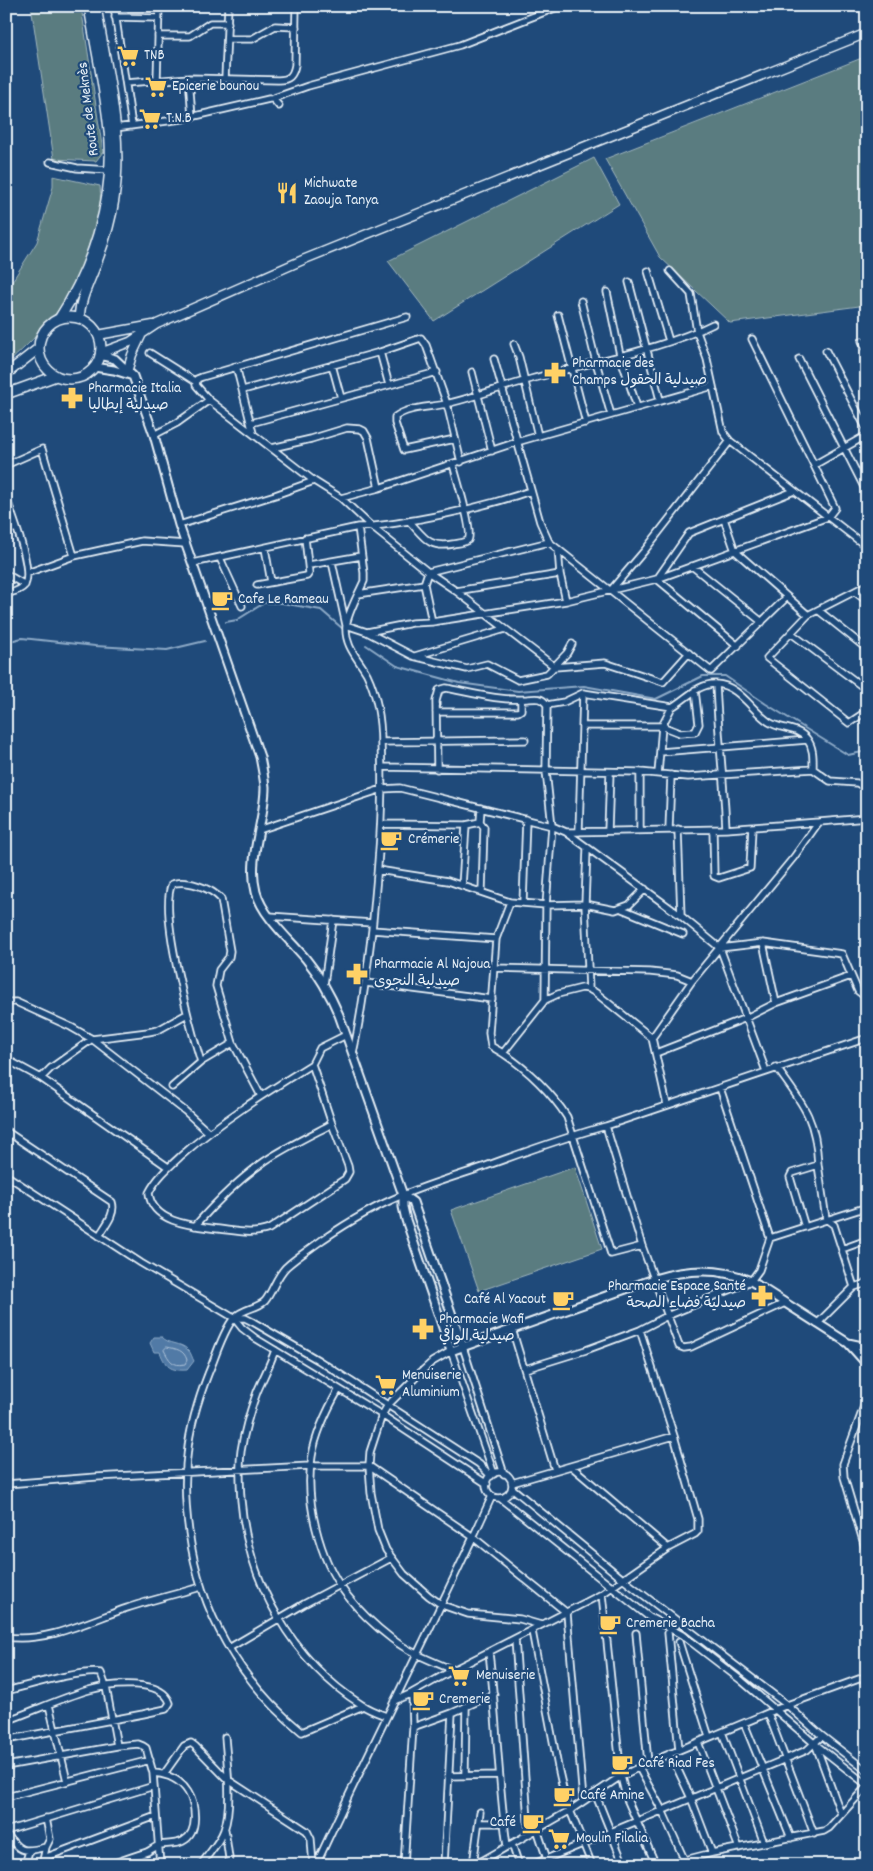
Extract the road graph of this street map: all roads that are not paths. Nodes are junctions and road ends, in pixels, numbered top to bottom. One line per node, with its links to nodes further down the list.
1 (89, 6): 25 (main road, Route de Meknès)
2 (96, 6): 23 (main road, Route de Meknès)
3 (114, 6): 8 (street)
4 (159, 6): 9 (street)
5 (228, 6): 10 (street)
6 (296, 6): 11 (street)
7 (560, 6): 19 (street)
8 (115, 17): 9 (street); 18 (street)
9 (158, 18): 13 (street)
10 (228, 23): 13 (street); 14 (street)
11 (296, 27): 14 (street); 16 (street)
12 (867, 33): 35 (main road)
13 (158, 36): 17 (street)
14 (227, 39): 16 (street)
15 (189, 78): 16 (street); 17 (street); 21 (street)
16 (225, 79)
17 (157, 80): 18 (street)
18 (126, 82): 22 (street)
19 (271, 99): 20 (street); 21 (street)
20 (279, 106)
21 (192, 117): 22 (street)
22 (132, 126): 23 (street)
23 (115, 128): 33 (main road, Route de Meknès)
24 (50, 162): 25 (street)
25 (109, 170): 34 (main road, Route de Meknès)
26 (670, 271): 37 (street)
27 (648, 272): 41 (street)
28 (628, 282): 45 (street)
29 (607, 292): 51 (street)
30 (581, 301): 54 (street)
31 (558, 314): 58 (street)
32 (407, 317): 56 (street)
33 (79, 318): 34 (main road); 38 (main road)
34 (59, 319): 44 (main road)
35 (157, 324): 38 (main road); 39 (main road)
36 (713, 324): 37 (street)
37 (697, 332): 41 (street); 67 (street)
38 (98, 334): 50 (main road)
39 (142, 334): 50 (main road); 59 (main road)
40 (752, 339): 94 (street)
41 (669, 341): 45 (street)
42 (862, 341): 46 (street)
43 (514, 344): 65 (street)
44 (39, 348): 62 (main road); 63 (main road)
45 (645, 348): 51 (street); 74 (street)
46 (867, 350)
47 (826, 351): 80 (street)
48 (150, 352): 64 (street)
49 (380, 352): 55 (street); 60 (street); 66 (street)
50 (100, 354): 57 (main road); 59 (street)
51 (620, 355): 54 (street); 76 (street)
52 (494, 359): 68 (street)
53 (799, 359): 89 (street)
54 (596, 362): 58 (street); 77 (street)
55 (332, 365): 69 (street); 72 (street)
56 (236, 366): 64 (street); 69 (street)
57 (94, 367): 59 (street); 63 (main road)
58 (572, 368): 65 (street); 79 (street)
59 (131, 372): 82 (street)
60 (437, 372): 66 (street); 75 (street)
61 (472, 372): 71 (street)
62 (6, 374)
63 (56, 376): 70 (main road)
64 (196, 382): 73 (street)
65 (524, 382): 68 (street); 84 (street)
66 (390, 385): 72 (street)
67 (713, 386): 74 (street); 86 (street)
68 (504, 388): 71 (street); 87 (street)
69 (242, 390): 78 (street)
70 (6, 394)
71 (478, 395): 75 (street); 90 (street)
72 (341, 398): 78 (street)
73 (209, 400): 81 (street); 82 (street)
74 (660, 400): 76 (street)
75 (448, 404): 85 (street); 85 (street)
76 (637, 407): 77 (street)
77 (611, 415): 79 (street)
78 (251, 422): 81 (street)
79 (586, 423): 84 (street)
80 (867, 430)
81 (252, 433): 88 (street)
82 (154, 435): 106 (street)
83 (867, 435): 89 (street)
84 (538, 436): 87 (street)
85 (455, 439): 91 (street)
86 (730, 440): 98 (street); 135 (street)
87 (518, 442): 90 (street); 97 (street)
88 (272, 448): 95 (street); 96 (street)
89 (844, 448): 94 (street); 99 (street)
90 (492, 451): 91 (street)
91 (461, 462): 92 (street)
92 (453, 464): 96 (street); 102 (street)
93 (6, 465): 118 (street)
94 (814, 465): 103 (street)
95 (314, 481): 101 (street); 106 (street)
96 (379, 488): 101 (street)
97 (530, 491): 102 (street); 112 (street)
98 (794, 491): 103 (street); 104 (street)
99 (867, 493)
100 (6, 497): 110 (street)
101 (342, 498): 109 (street)
102 (465, 509): 105 (street); 105 (street)
103 (828, 517): 114 (street); 117 (street)
104 (724, 519): 117 (street); 129 (street)
105 (409, 521): 109 (street)
106 (179, 524): 113 (street)
107 (6, 528): 110 (street)
108 (358, 528): 109 (street); 111 (street); 119 (street)
109 (372, 528): 125 (street)
110 (16, 529): 126 (street)
111 (305, 538): 115 (street); 123 (street)
112 (549, 542): 116 (street); 125 (street)
113 (186, 544): 118 (street); 122 (street)
114 (867, 547)
115 (264, 548): 120 (street); 130 (street)
116 (558, 549): 128 (street); 135 (street)
117 (735, 551): 124 (street); 140 (street)
118 (74, 556): 126 (street)
119 (361, 556): 121 (street); 139 (street)
120 (220, 558): 122 (street); 143 (street)
121 (332, 562): 123 (street); 149 (street)
122 (193, 563): 200 (street)
123 (309, 565): 130 (street)
124 (692, 566): 129 (street); 148 (street)
125 (428, 572): 131 (street); 136 (street)
126 (27, 573): 132 (street)
127 (6, 574): 132 (street)
128 (560, 574): 136 (street); 141 (street)
129 (657, 579): 135 (street); 154 (street)
130 (271, 582): 133 (street)
131 (424, 584): 139 (street); 147 (street)
132 (25, 585): 138 (street)
133 (257, 585)
134 (867, 586): 137 (street)
135 (611, 590): 141 (street); 156 (street)
136 (456, 591): 145 (street)
137 (855, 592): 142 (street); 144 (street)
138 (6, 594)
139 (358, 594): 149 (street)
140 (787, 597): 146 (street); 148 (street)
141 (566, 601): 145 (street)
142 (867, 601)
143 (242, 606)
144 (818, 610): 146 (street); 155 (street)
145 (486, 614): 147 (street); 150 (street)
146 (808, 615): 152 (street)
147 (432, 622): 151 (street)
148 (762, 622): 154 (street)
149 (346, 624): 151 (street); 173 (street)
150 (505, 629): 157 (street); 158 (street)
151 (367, 632): 157 (street)
152 (790, 633): 161 (street); 166 (street)
153 (572, 644): 158 (street)
154 (738, 646): 156 (street)
155 (867, 649)
156 (689, 653): 158 (street)
157 (413, 656): 158 (street)
158 (555, 667)
159 (716, 684): 160 (street); 172 (street); 174 (street)
160 (695, 690): 165 (street); 169 (street)
161 (867, 690)
162 (583, 693): 164 (street); 165 (street); 168 (street)
163 (521, 700): 164 (street); 167 (street); 167 (street)
164 (547, 705): 179 (street)
165 (672, 707): 169 (street)
166 (867, 711)
167 (436, 712): 170 (street)
168 (582, 726): 169 (street); 180 (street)
169 (662, 726): 175 (street)
170 (437, 740): 171 (street); 173 (street); 177 (street)
171 (525, 740)
172 (807, 740): 174 (street); 178 (street)
173 (381, 742): 176 (street)
174 (719, 747): 175 (street); 185 (street)
175 (660, 752): 183 (street)
176 (382, 767): 177 (street); 186 (street)
177 (436, 769): 179 (street)
178 (813, 769): 185 (street); 187 (street)
179 (546, 771): 180 (street); 195 (street)
180 (579, 772): 181 (street); 205 (street)
181 (610, 772): 182 (street); 203 (street)
182 (640, 772): 183 (street); 201 (street)
183 (658, 774): 184 (street)
184 (671, 775): 185 (street); 197 (street)
185 (724, 776): 199 (street)
186 (382, 788): 188 (street); 193 (street); 200 (street)
187 (867, 789)
188 (481, 808): 190 (street); 191 (street)
189 (867, 818): 192 (street)
190 (526, 819): 195 (street); 212 (street)
191 (480, 822): 194 (street); 210 (street)
192 (818, 822): 196 (street); 223 (street)
193 (381, 824): 194 (street); 207 (street)
194 (466, 825): 208 (street)
195 (552, 826): 204 (street); 214 (street)
196 (752, 828): 199 (street); 202 (street)
197 (669, 829): 198 (street); 201 (street)
198 (678, 829): 202 (street); 217 (street)
199 (726, 829): 202 (street)
200 (259, 830): 216 (street)
201 (640, 830): 203 (street)
202 (713, 830)
203 (608, 831): 205 (street)
204 (566, 832): 205 (street); 206 (street)
205 (579, 832)
206 (587, 849): 209 (street); 213 (street)
207 (378, 870): 208 (street); 219 (street)
208 (462, 886): 210 (street)
209 (645, 889): 215 (street); 217 (street)
210 (482, 892): 211 (street)
211 (510, 902): 212 (street); 221 (street)
212 (523, 903): 214 (street)
213 (585, 904): 214 (street); 215 (street); 226 (street)
214 (546, 905): 225 (street)
215 (622, 909): 220 (street)
216 (269, 916): 218 (street); 230 (street)
217 (681, 916): 223 (street)
218 (333, 920): 219 (street); 230 (street)
219 (372, 926): 221 (street); 229 (street)
220 (683, 934)
221 (496, 939): 224 (street)
222 (763, 943): 223 (street); 227 (street); 236 (street)
223 (720, 948): 228 (street); 238 (street)
224 (494, 968): 225 (street); 233 (street)
225 (544, 969): 226 (street); 234 (street)
226 (589, 970): 228 (street); 231 (street)
227 (851, 976): 232 (street); 236 (street)
228 (692, 981): 240 (street)
229 (366, 983): 233 (street); 246 (street)
230 (324, 984): 239 (street)
231 (589, 989): 234 (street); 240 (street)
232 (867, 998)
233 (492, 999): 244 (street)
234 (545, 1000): 244 (street)
235 (6, 1002): 242 (street)
236 (776, 1003): 238 (street)
237 (187, 1014): 242 (street); 243 (street); 248 (street)
238 (746, 1018): 245 (street); 251 (street)
239 (346, 1035): 246 (street); 249 (street)
240 (652, 1038): 245 (street)
241 (867, 1038): 250 (street)
242 (92, 1039): 252 (street); 260 (street)
243 (233, 1043): 248 (street); 255 (street)
244 (503, 1053): 261 (street)
245 (656, 1053): 256 (street)
246 (353, 1054): 265 (street)
247 (6, 1059): 252 (street)
248 (201, 1062): 253 (street)
249 (312, 1064): 255 (street); 257 (street)
250 (776, 1067): 251 (street); 262 (street)
251 (766, 1071): 254 (street)
252 (41, 1078): 263 (street)
253 (172, 1087)
254 (720, 1088): 256 (street); 271 (street)
255 (261, 1096): 260 (street)
256 (668, 1106): 258 (street)
257 (332, 1124): 268 (street); 268 (street)
258 (606, 1126): 261 (street); 273 (street)
259 (6, 1131): 270 (street)
260 (208, 1132): 263 (street)
261 (574, 1135): 265 (street); 273 (street)
262 (818, 1165): 267 (street); 269 (street)
263 (168, 1167): 268 (street)
264 (6, 1175): 270 (street)
265 (403, 1195): 281 (street); 286 (street); 289 (street)
266 (867, 1207): 267 (street)
267 (826, 1219): 269 (street); 274 (street)
268 (194, 1226)
269 (805, 1227): 271 (street)
270 (99, 1236): 281 (street)
271 (770, 1238): 276 (street)
272 (867, 1240): 274 (street)
273 (642, 1246): 275 (street)
274 (842, 1249): 278 (street)
275 (654, 1279): 276 (street); 280 (street); 283 (street)
276 (752, 1281): 279 (street); 280 (street)
277 (867, 1283): 278 (street)
278 (854, 1287): 282 (street)
279 (785, 1303): 280 (street); 282 (street)
280 (668, 1316): 284 (street)
281 (234, 1318): 288 (street); 295 (street); 305 (street)
282 (817, 1324): 285 (street)
283 (512, 1329): 286 (street); 292 (street)
284 (640, 1330): 292 (street); 297 (street)
285 (848, 1343): 287 (street); 291 (street)
286 (463, 1347): 289 (street); 306 (street)
287 (867, 1347)
288 (275, 1350): 293 (street); 304 (street)
289 (451, 1351): 295 (street); 298 (street)
290 (867, 1351): 291 (street)
291 (866, 1365)
292 (524, 1369): 303 (street)
293 (339, 1389): 296 (street); 300 (street)
294 (867, 1398): 315 (street)
295 (388, 1404): 296 (street); 299 (street)
296 (382, 1415): 301 (street); 309 (street)
297 (674, 1436): 302 (street); 314 (street)
298 (487, 1457): 299 (street); 307 (street)
299 (479, 1464): 307 (street)
300 (310, 1466): 301 (street); 304 (street); 318 (street)
301 (369, 1466): 313 (street); 316 (street)
302 (570, 1466): 303 (street); 314 (street)
303 (555, 1470): 310 (street)
304 (240, 1471): 305 (street); 324 (street)
305 (185, 1472): 308 (street); 319 (street)
306 (504, 1474): 307 (street); 310 (street)
307 (493, 1475): 309 (street)
308 (6, 1484)
309 (487, 1484): 311 (street)
310 (512, 1485): 312 (street); 317 (street)
311 (492, 1496): 312 (street); 313 (street)
312 (500, 1498): 320 (street)
313 (473, 1537): 322 (street); 323 (street)
314 (668, 1548): 317 (street)
315 (867, 1554)
316 (390, 1558): 318 (street); 322 (street)
317 (624, 1580): 320 (street); 343 (street)
318 (340, 1585): 324 (street); 334 (street)
319 (201, 1587): 329 (street); 332 (street)
320 (612, 1587): 321 (street); 346 (street)
321 (602, 1594): 323 (street); 378 (street)
322 (442, 1605): 325 (street); 334 (street)
323 (567, 1613): 325 (street); 388 (street)
324 (278, 1619): 332 (street); 344 (street)
325 (541, 1626): 326 (street)
326 (532, 1631): 330 (street); 390 (street)
327 (636, 1633): 368 (street)
328 (668, 1633): 363 (street)
329 (6, 1637)
330 (515, 1639): 333 (street); 402 (street)
331 (679, 1642): 358 (street)
332 (228, 1648): 344 (street)
333 (489, 1653): 335 (street); 340 (street)
334 (418, 1655): 335 (street); 341 (street)
335 (453, 1670): 339 (street)
336 (867, 1676): 343 (street)
337 (106, 1687): 338 (street); 342 (street); 350 (street); 350 (street)
338 (6, 1692)
339 (412, 1693): 341 (street); 353 (street)
340 (494, 1694): 345 (street); 375 (street)
341 (394, 1701): 349 (street)
342 (49, 1705): 351 (street); 354 (street)
343 (786, 1705): 346 (street); 356 (street)
344 (363, 1706): 349 (street)
345 (466, 1706): 347 (street); 377 (street)
346 (776, 1711): 348 (street); 361 (street)
347 (452, 1713): 353 (street); 376 (street)
348 (768, 1713): 352 (street); 366 (street)
349 (386, 1716): 423 (street)
350 (112, 1719): 354 (street); 362 (street)
351 (6, 1721)
352 (744, 1723): 355 (street); 371 (street)
353 (413, 1727): 424 (street)
354 (55, 1730): 359 (street); 365 (street)
355 (722, 1732): 358 (street); 379 (street)
356 (822, 1736): 361 (street); 372 (street)
357 (225, 1737): 380 (street)
358 (708, 1737): 360 (street)
359 (6, 1740)
360 (698, 1742): 363 (street); 384 (street)
361 (815, 1744): 366 (street); 382 (street); 392 (street)
362 (117, 1746): 365 (street); 367 (street)
363 (678, 1750): 364 (street)
364 (670, 1753): 368 (street); 387 (street)
365 (61, 1756): 369 (street); 381 (street)
366 (786, 1759): 371 (street); 403 (street)
367 (150, 1760): 373 (street); 381 (street)
368 (648, 1763): 370 (street)
369 (6, 1766)
370 (639, 1768): 378 (street); 389 (street)
371 (762, 1769): 379 (street); 404 (street)
372 (867, 1771)
373 (153, 1774): 374 (street); 383 (street)
374 (164, 1774): 380 (street); 407 (street)
375 (499, 1775): 377 (street); 396 (street)
376 (448, 1776): 377 (street); 425 (street)
377 (465, 1776)
378 (621, 1776): 385 (street); 395 (street)
379 (740, 1778): 384 (street); 406 (street)
380 (227, 1779): 398 (street); 423 (street)
381 (67, 1781): 386 (street)
382 (867, 1785): 392 (street)
383 (154, 1786): 393 (street); 394 (street)
384 (716, 1787): 387 (street); 410 (street)
385 (595, 1793): 388 (street); 401 (street)
386 (6, 1797)
387 (691, 1798): 389 (street); 412 (street)
388 (584, 1800): 390 (street)
389 (662, 1810): 395 (street); 415 (street)
390 (569, 1811): 399 (street); 405 (street)
391 (480, 1812): 397 (street)
392 (841, 1814): 403 (street)
393 (156, 1816): 407 (street); 414 (street)
394 (46, 1818): 400 (street); 409 (street)
395 (636, 1820): 401 (street); 432 (street)
396 (504, 1823): 397 (street); 408 (street)
397 (479, 1824): 426 (street)
398 (225, 1828): 421 (street); 422 (street)
399 (537, 1829): 402 (street); 416 (street)
400 (6, 1831): 411 (street)
401 (610, 1831): 405 (street); 431 (street)
402 (529, 1834): 408 (street)
403 (814, 1834): 404 (street)
404 (790, 1838): 406 (street)
405 (583, 1843): 416 (street); 430 (street)
406 (764, 1843): 410 (street)
407 (159, 1845): 419 (street); 420 (street)
408 (509, 1845): 413 (street); 428 (street)
409 (46, 1847): 411 (street); 414 (street)
410 (739, 1848): 412 (street)
411 (29, 1851): 417 (street)
412 (712, 1853): 415 (street)
413 (490, 1857): 426 (street); 427 (street)
414 (44, 1858): 418 (street)
415 (684, 1859): 433 (street)
416 (548, 1861): 429 (street)
417 (25, 1865)
418 (42, 1865)
419 (110, 1865)
420 (160, 1865)
421 (201, 1865)
422 (230, 1865)
423 (314, 1865)
424 (404, 1865)
425 (444, 1865)
426 (474, 1865)
427 (493, 1865)
428 (520, 1865)
429 (532, 1865)
430 (592, 1865)
431 (624, 1865)
432 (656, 1865)
433 (666, 1865)

